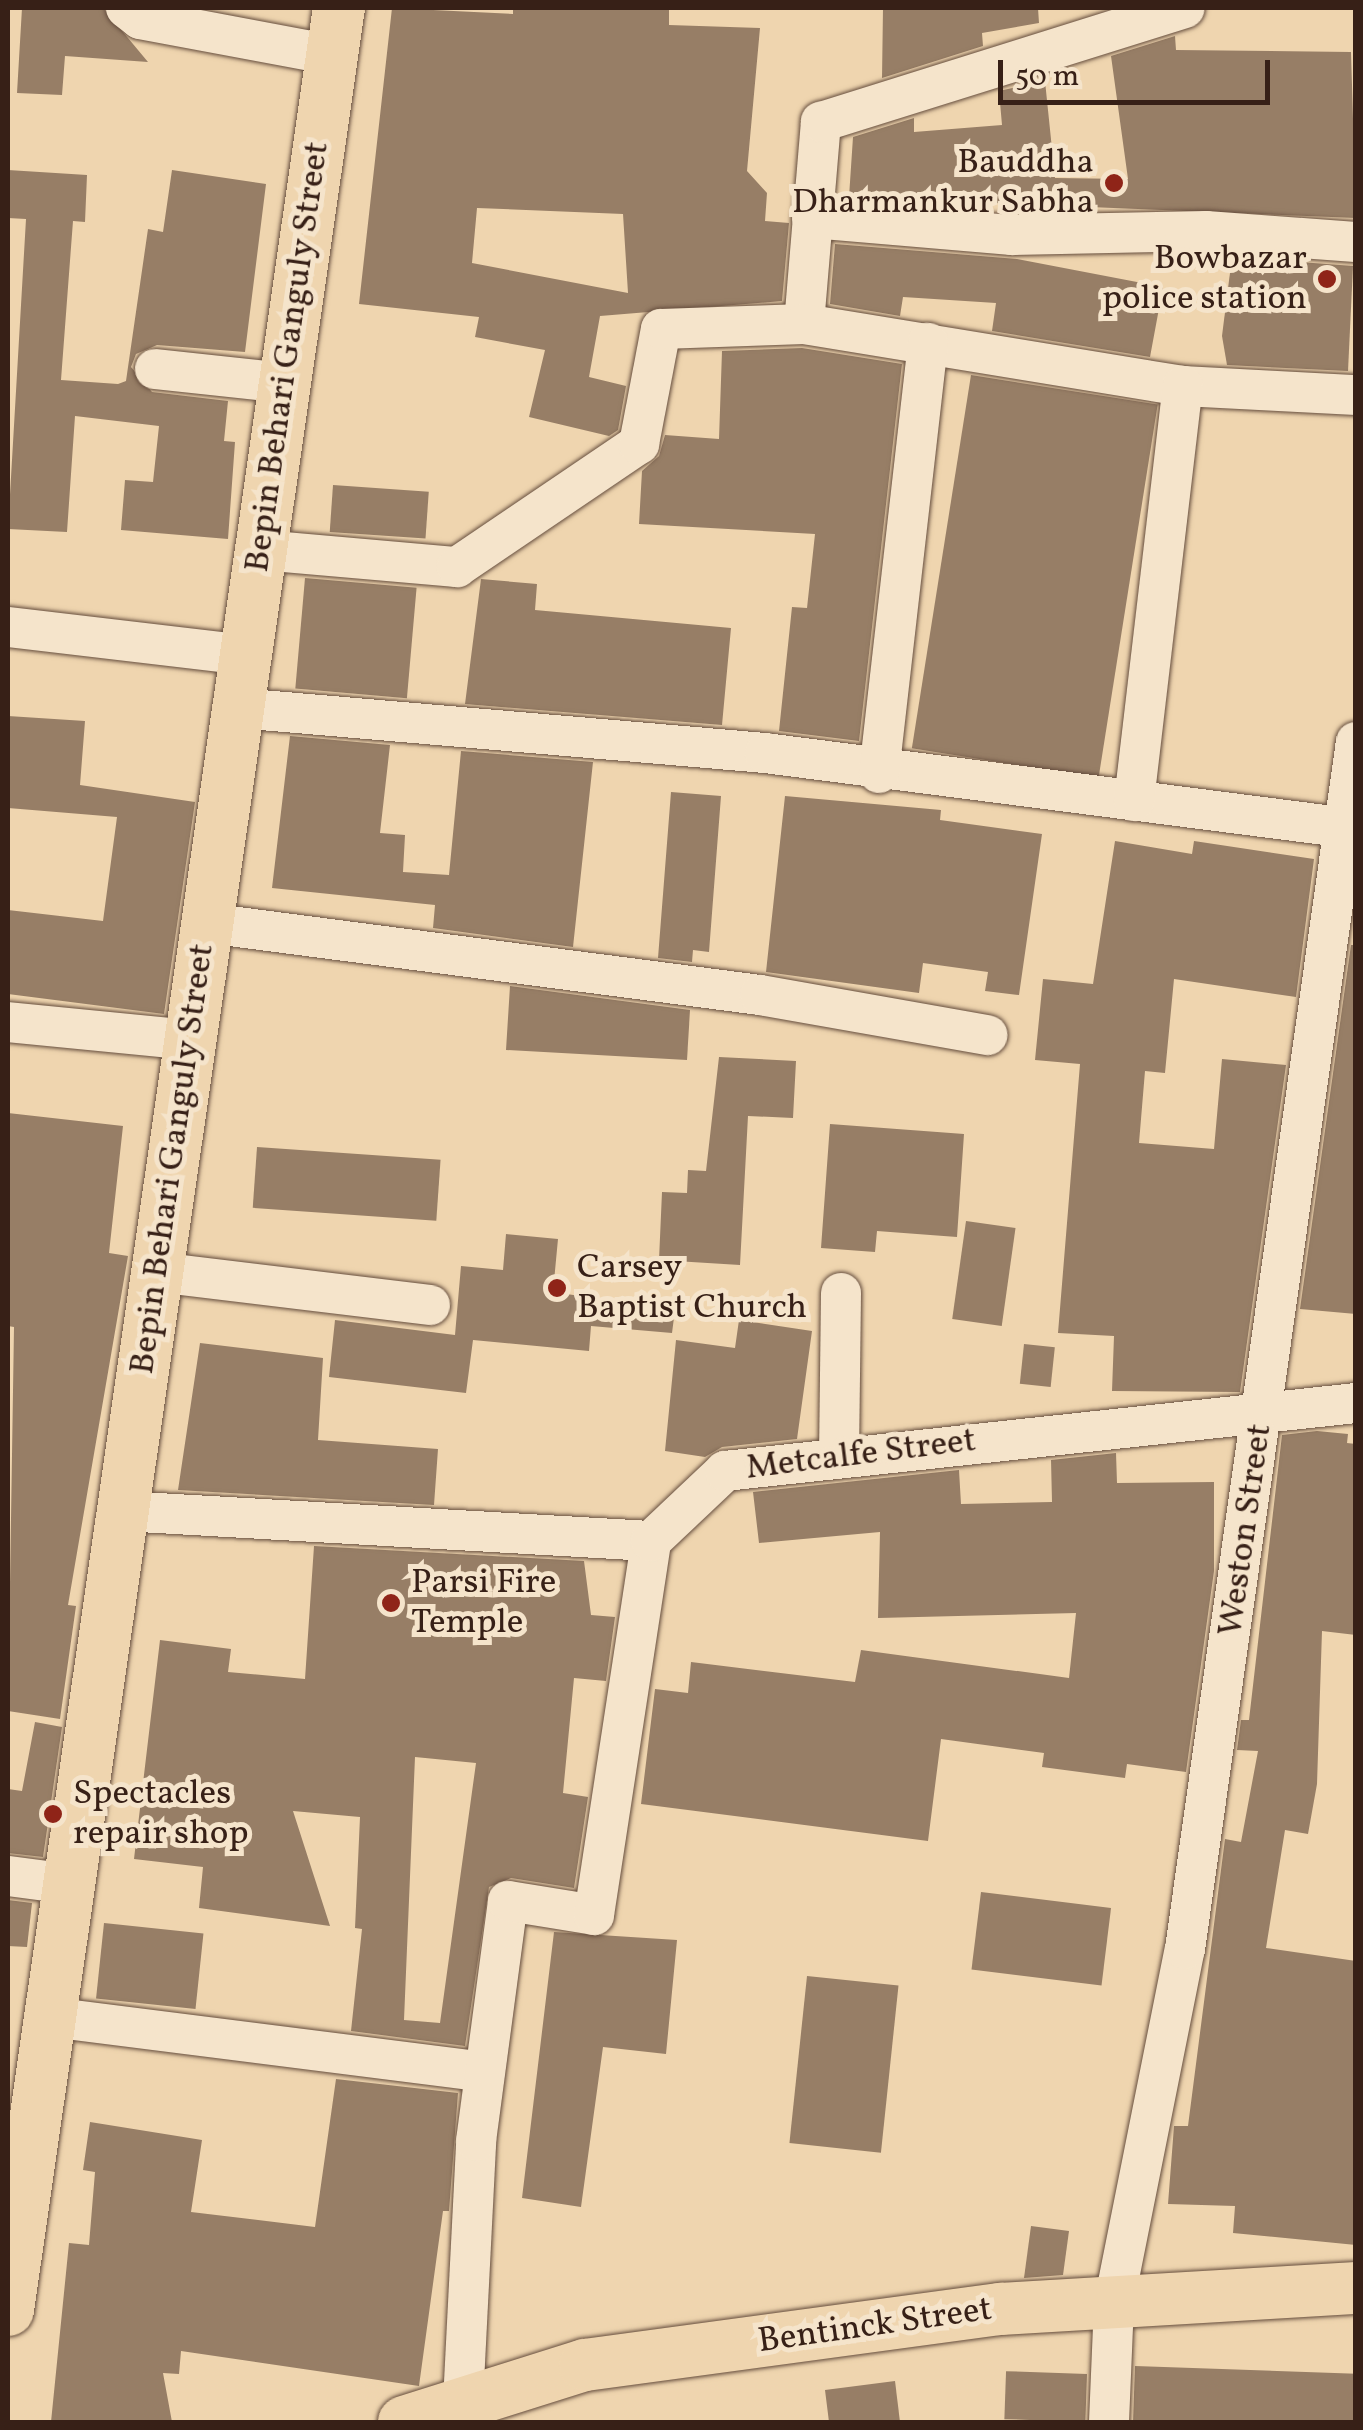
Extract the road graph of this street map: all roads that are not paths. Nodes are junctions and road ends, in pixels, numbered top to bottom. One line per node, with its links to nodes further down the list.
1 (126, 8): 3 (street)
2 (1185, 8): 4 (street)
3 (335, 32): 9 (main road, Bepin Behari Ganguly Street)
4 (812, 218): 5 (street); 6 (street)
5 (1356, 242)
6 (804, 324): 7 (street); 12 (street)
7 (928, 342): 10 (street); 17 (street)
8 (154, 370): 9 (street)
9 (285, 383): 12 (main road, Bepin Behari Ganguly Street)
10 (1183, 386): 11 (street); 18 (street)
11 (1356, 395)
12 (260, 550): 14 (main road, Bepin Behari Ganguly Street)
13 (8, 627): 14 (street)
14 (246, 655): 15 (main road, Bepin Behari Ganguly Street)
15 (238, 708): 17 (street); 20 (main road, Bepin Behari Ganguly Street)
16 (1355, 750): 19 (street, Weston Street)
17 (880, 773): 18 (street)
18 (1134, 801): 19 (street)
19 (1340, 827): 28 (street, Weston Street)
20 (207, 923): 22 (street); 23 (main road, Bepin Behari Ganguly Street)
21 (8, 1022): 23 (street)
22 (988, 1034)
23 (190, 1040): 24 (main road, Bepin Behari Ganguly Street)
24 (157, 1272): 26 (street); 30 (main road, Bepin Behari Ganguly Street)
25 (841, 1293): 29 (street)
26 (430, 1306)
27 (1356, 1403): 28 (street, Metcalfe Street)
28 (1264, 1408): 29 (street, Metcalfe Street); 37 (street, Weston Street)
29 (839, 1458): 31 (street, Metcalfe Street)
30 (122, 1511): 31 (street); 33 (main road, Bepin Behari Ganguly Street)
31 (652, 1541): 35 (street)
32 (8, 1876): 33 (street)
33 (69, 1884): 34 (main road, Bepin Behari Ganguly Street)
34 (50, 2017): 35 (street); 38 (main road, Bepin Behari Ganguly Street)
35 (484, 2072): 39 (street)
36 (1356, 2288): 37 (main road, Bentinck Street)
37 (1114, 2303): 39 (main road, Bentinck Street); 41 (street, Weston Street)
38 (8, 2310)
39 (462, 2412): 40 (main road, Bentinck Street)
40 (404, 2422)
41 (1110, 2422)

